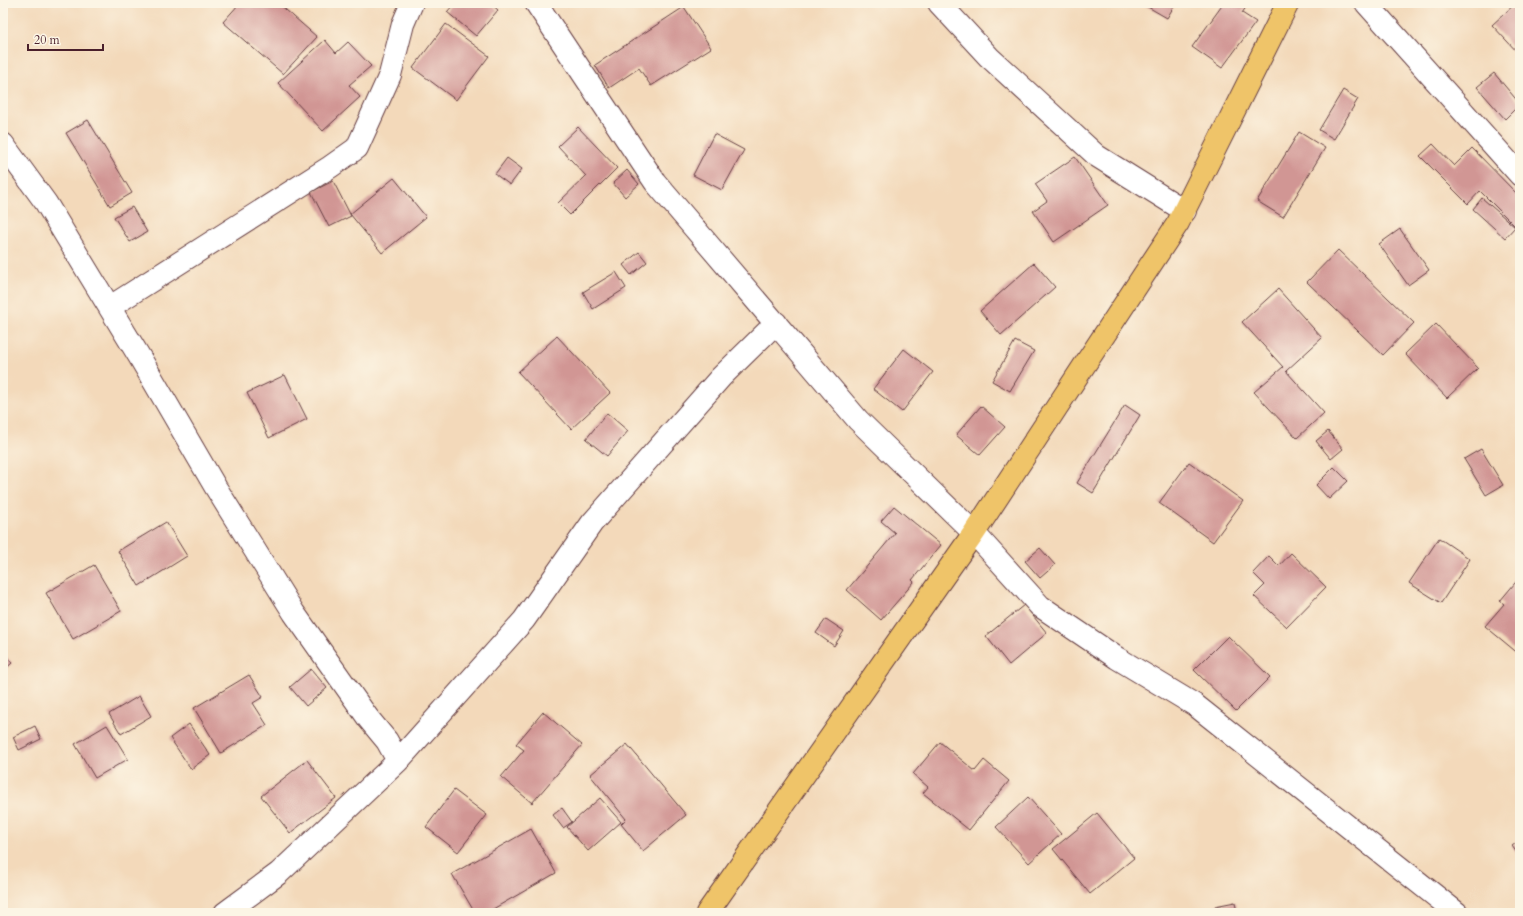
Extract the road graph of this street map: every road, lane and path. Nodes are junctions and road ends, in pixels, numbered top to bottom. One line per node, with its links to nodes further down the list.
1 (412, 3): 9 (street)
2 (536, 3): 10 (street)
3 (939, 3): 8 (street)
4 (1288, 3): 8 (main road)
5 (1366, 3): 7 (street)
6 (3, 144): 9 (street)
7 (1520, 175)
8 (1185, 211): 11 (main road)
9 (110, 307): 12 (street)
10 (776, 323): 11 (street); 12 (street)
11 (974, 533): 14 (main road); 15 (street)
12 (398, 761): 13 (street)
13 (225, 913)
14 (707, 913)
15 (1457, 913)

